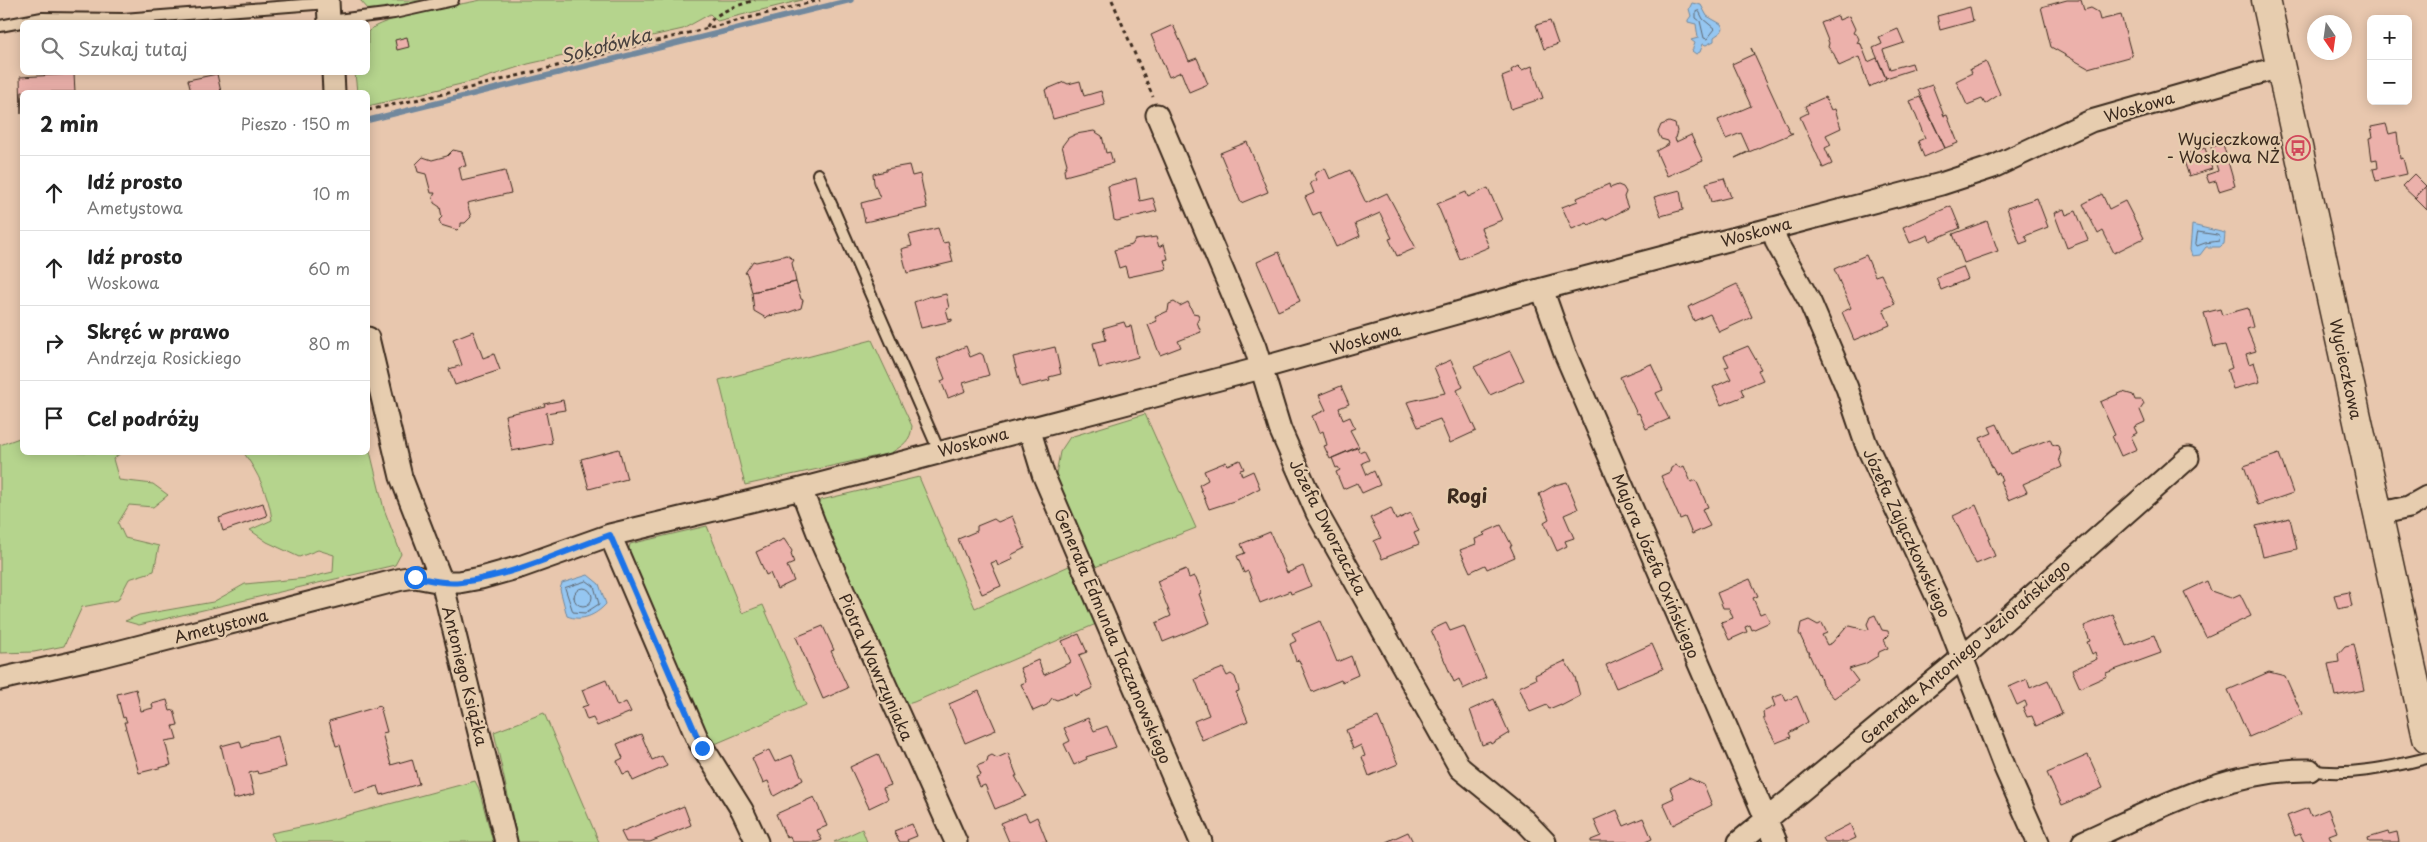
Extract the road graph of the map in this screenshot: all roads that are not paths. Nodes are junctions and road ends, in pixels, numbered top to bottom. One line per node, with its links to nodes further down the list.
1 (453, 0): 3 (lane)
2 (2266, 0): 7 (street, Wycieczkowa)
3 (329, 12): 4 (lane)
4 (32, 20)
5 (20, 22): 6 (lane)
6 (0, 26)
7 (2280, 67): 12 (street, Woskowa); 21 (street, Wycieczkowa)
8 (333, 75): 9 (street)
9 (334, 90)
10 (1157, 115): 15 (street, Józefa Dworzaczka)
11 (818, 174): 17 (lane)
12 (1772, 228): 13 (street, Woskowa); 24 (street, Józefa Zajączkowskiego)
13 (1542, 289): 15 (street, Woskowa); 29 (street, Majora Józefa Oxińskiego)
14 (370, 346): 23 (street, Antoniego Książka)
15 (1261, 368): 16 (street, Woskowa); 34 (street, Józefa Dworzaczka)
16 (1029, 428): 17 (street, Woskowa); 33 (street, Generała Edmunda Taczanowskiego)
17 (939, 451): 19 (street, Woskowa)
18 (2188, 458): 24 (street, Generała Antoniego Jeziorańskiego)
19 (801, 489): 22 (street, Woskowa); 32 (street, Piotra Wawrzyniaka)
20 (2427, 497): 21 (street)
21 (2378, 514): 26 (street, Wycieczkowa)
22 (610, 535): 23 (street, Woskowa); 31 (street)
23 (442, 582): 25 (street, Ametystowa); 30 (street, Antoniego Książka)
24 (1962, 658): 29 (street, Generała Antoniego Jeziorańskiego); 37 (street, Józefa Zajączkowskiego)
25 (0, 679)
26 (2427, 738)
27 (2427, 758): 28 (lane)
28 (2310, 770): 38 (street)
29 (1766, 820): 35 (street, Generała Antoniego Jeziorańskiego); 36 (street, Majora Józefa Oxińskiego)
30 (506, 842)
31 (757, 842)
32 (956, 842)
33 (1201, 842)
34 (1545, 842)
35 (1739, 842)
36 (1776, 842)
37 (2038, 842)
38 (2083, 842)

